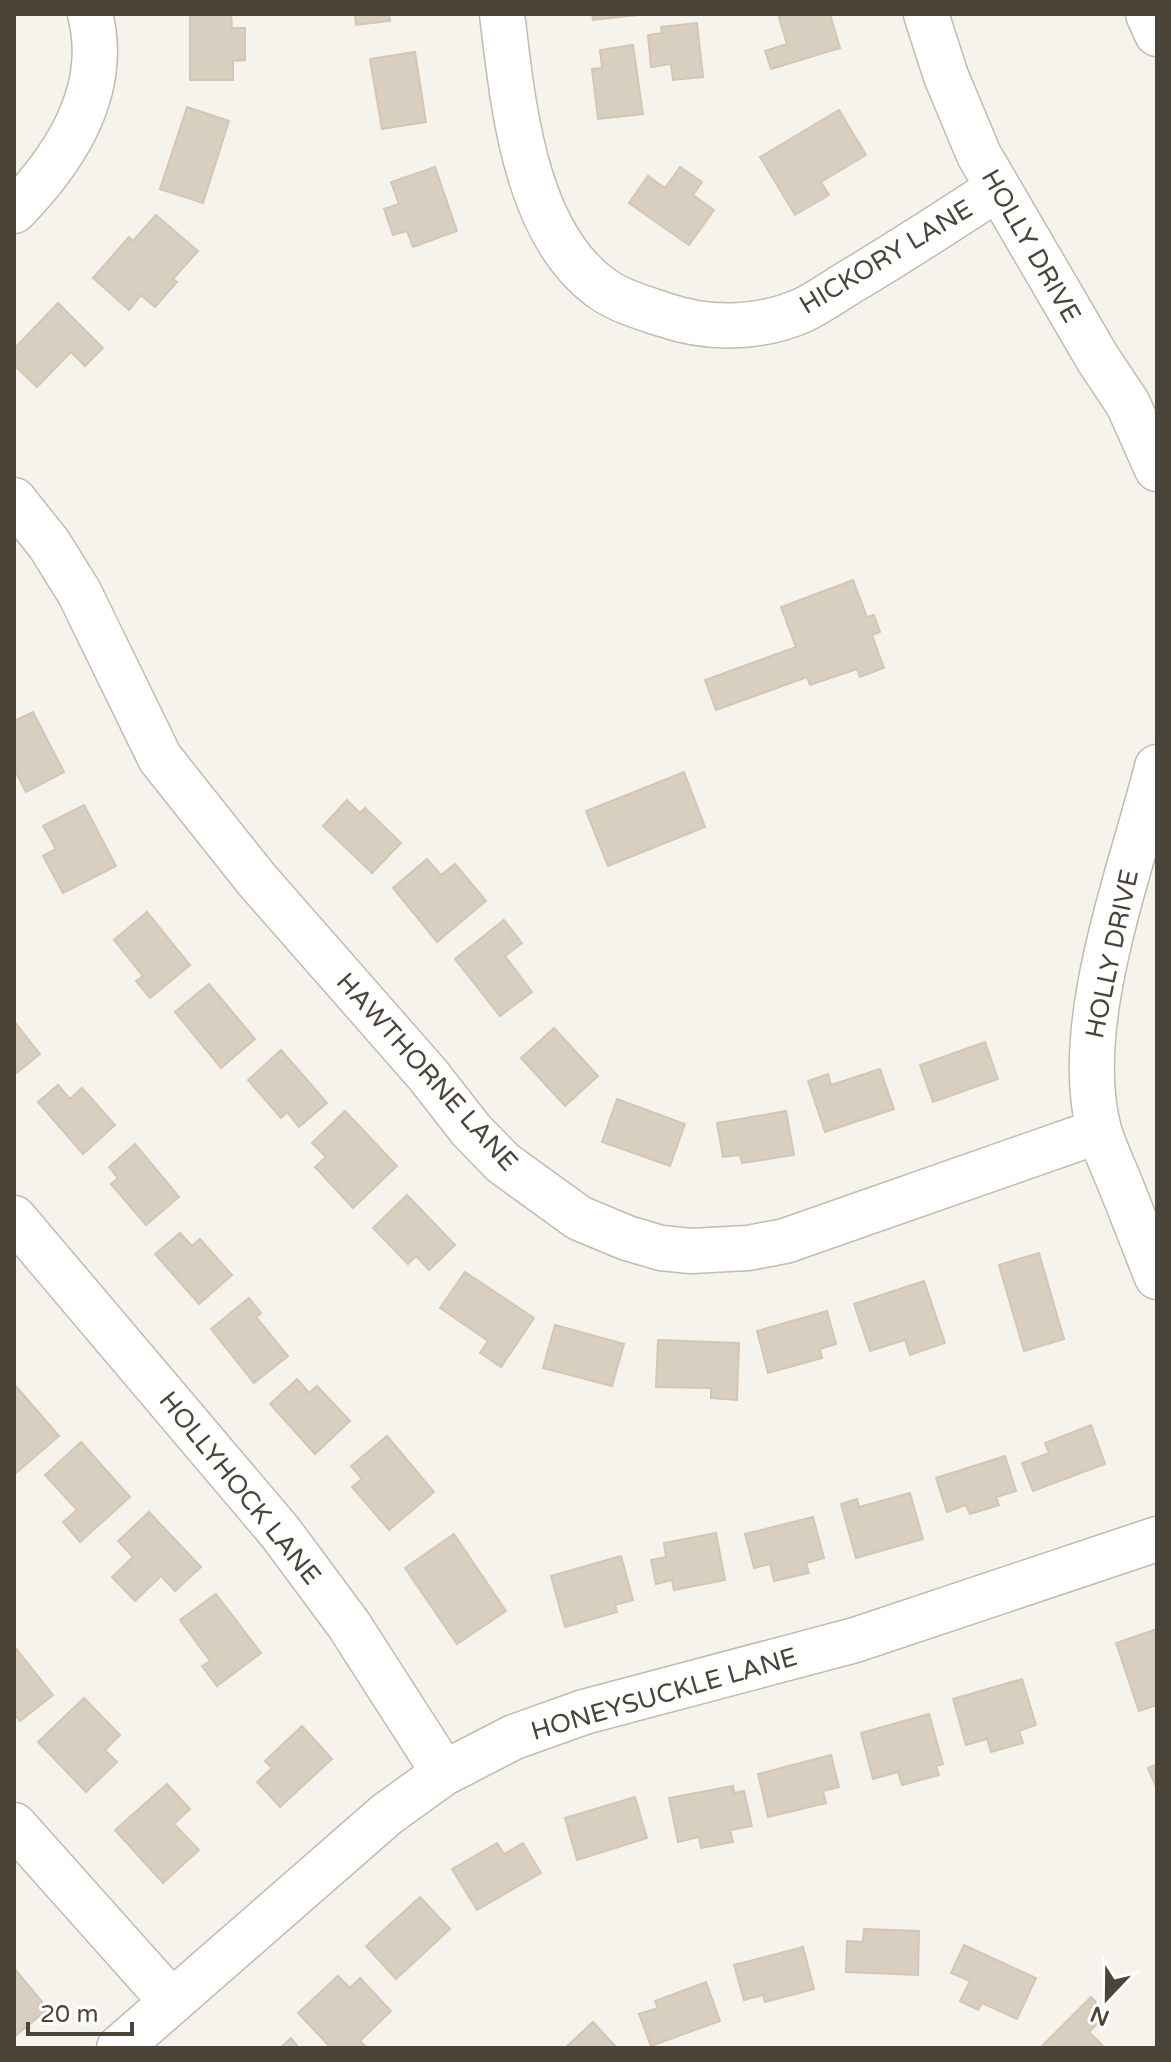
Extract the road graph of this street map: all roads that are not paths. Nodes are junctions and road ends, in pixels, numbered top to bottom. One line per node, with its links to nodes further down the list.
1 (90, 14): 7 (street)
2 (502, 14): 6 (street, HICKORY LANE)
3 (926, 14): 6 (street, HOLLY DRIVE)
4 (1148, 14): 5 (street)
5 (1157, 34)
6 (997, 189): 8 (street, HOLLY DRIVE)
7 (14, 211)
8 (1157, 469)
9 (14, 500): 11 (street, HAWTHORNE LANE)
10 (1157, 767): 11 (street, HOLLY DRIVE)
11 (1099, 1131): 13 (street, HOLLY DRIVE)
12 (14, 1218): 15 (street, HOLLYHOCK LANE)
13 (1157, 1277)
14 (1157, 1539): 15 (street, HONEYSUCKLE LANE)
15 (444, 1773): 17 (street, HONEYSUCKLE LANE)
16 (14, 1825): 17 (street)
17 (172, 2002): 18 (street, HONEYSUCKLE LANE)
18 (119, 2048)

